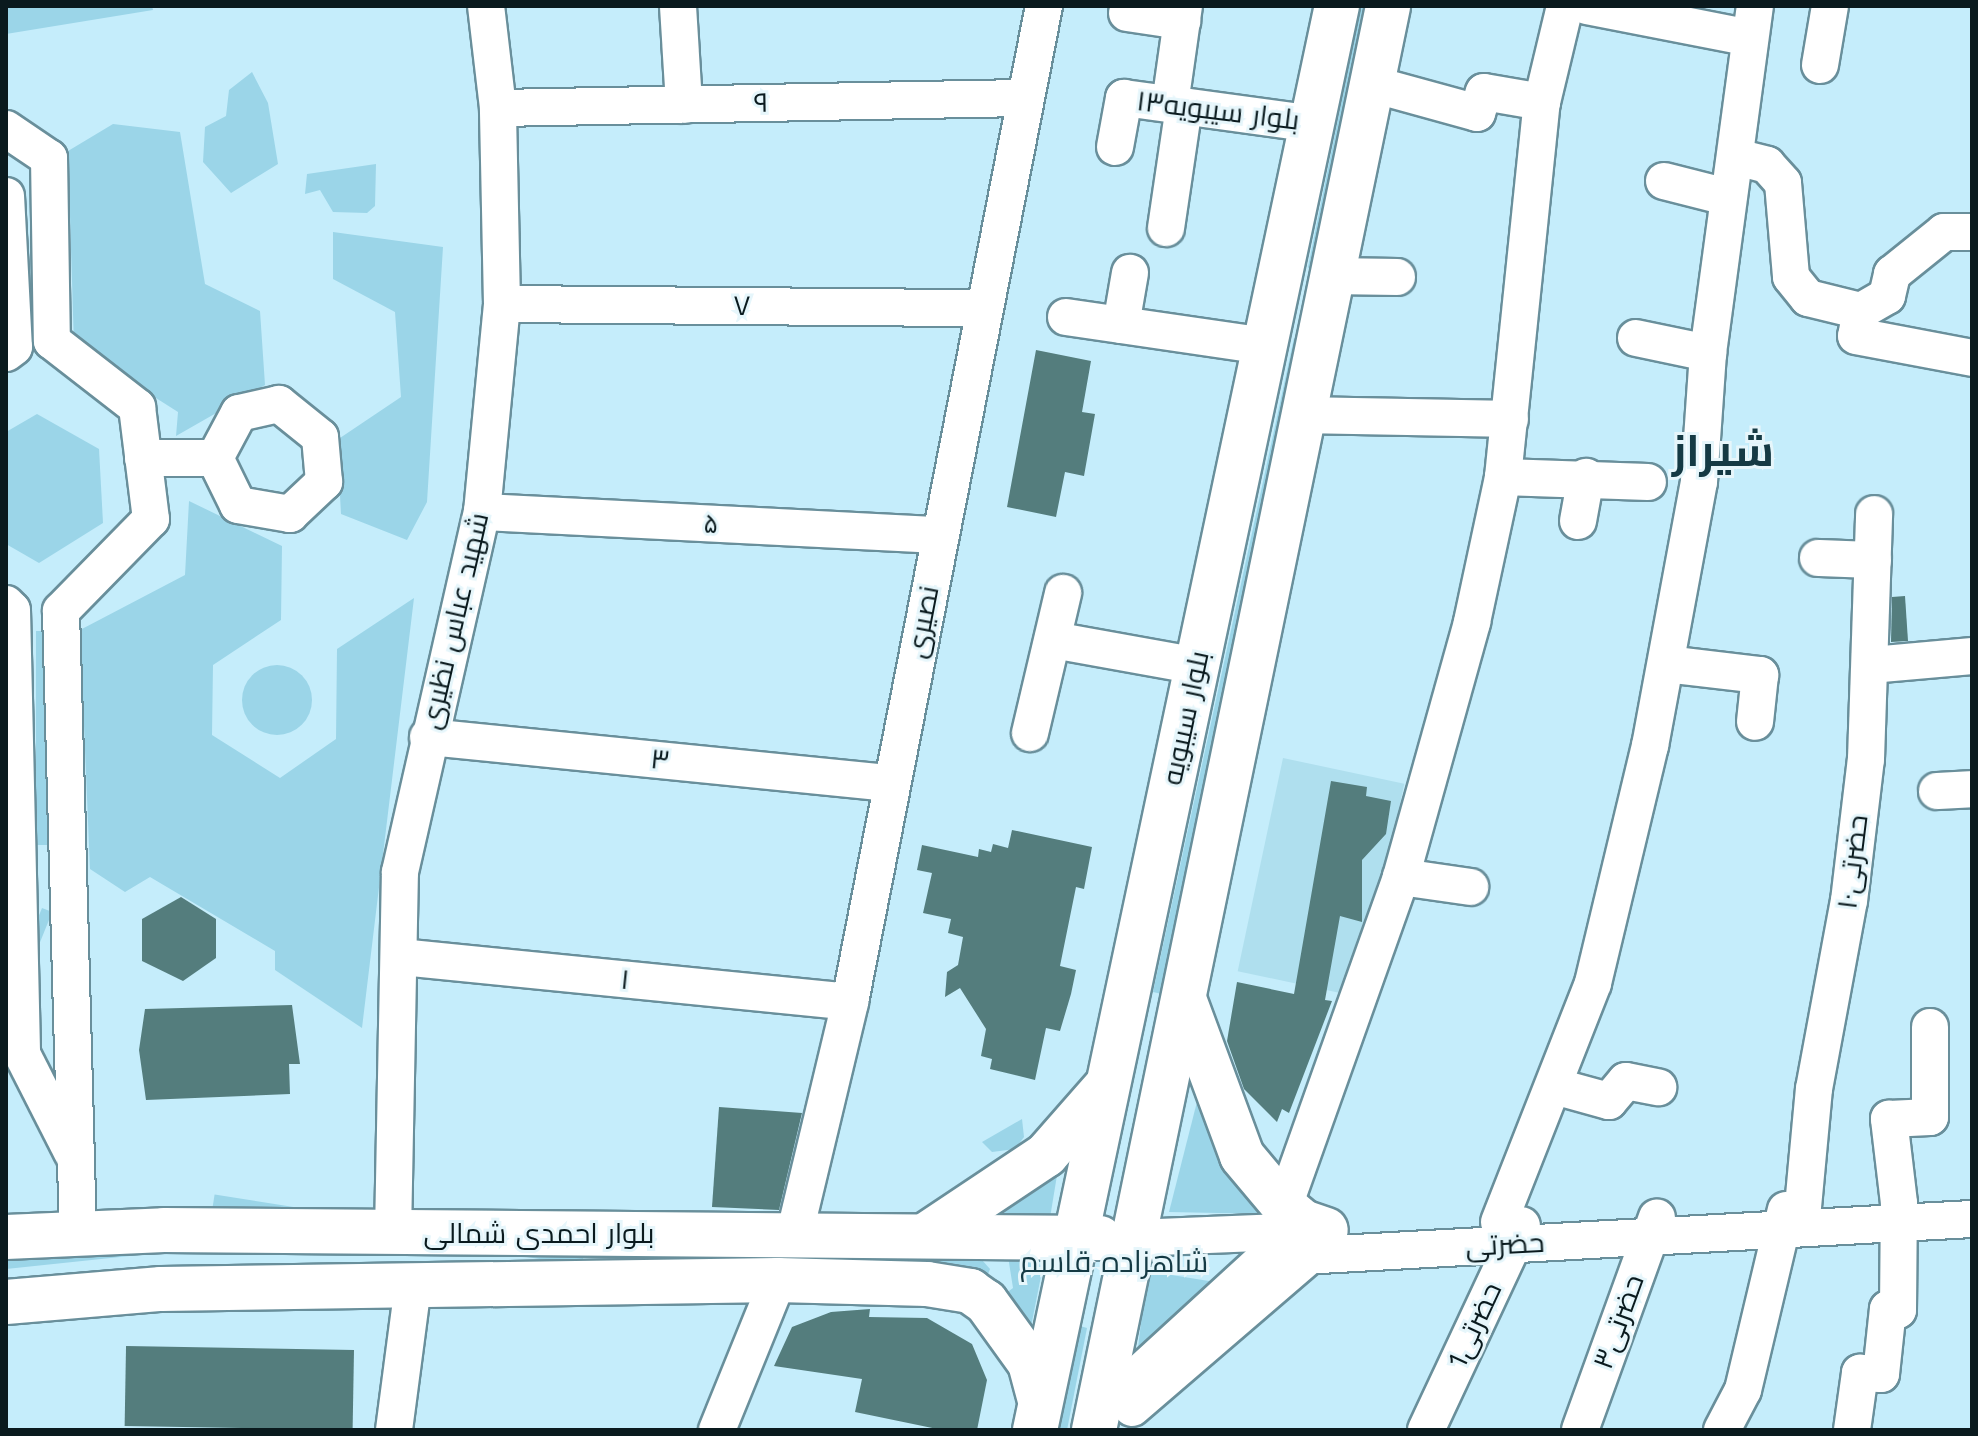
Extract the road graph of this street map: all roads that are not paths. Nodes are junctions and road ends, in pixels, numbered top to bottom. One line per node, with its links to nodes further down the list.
1 (486, 6): 18 (street, شهید عباس نظیری)
2 (678, 6): 16 (street)
3 (1044, 6): 14 (street, نصیری)
4 (1337, 6): 19 (main road, بلوار سیبویه)
5 (1388, 6): 13 (main road, بلوار سیبویه)
6 (1565, 6): 15 (street)
7 (1587, 6): 11 (street)
8 (1830, 6): 12 (street)
9 (1127, 13): 10 (street)
10 (1183, 14): 17 (street)
11 (1752, 22): 22 (street, 1حضرتی)
12 (1820, 65)
13 (1372, 84): 15 (street); 29 (main road, بلوار سیبویه)
14 (1024, 98): 16 (street, ۹); 32 (street, نصیری)
15 (1542, 102): 43 (street)
16 (684, 105): 18 (street, ۹)
17 (1177, 105): 19 (street, بلوار سیبویه۱۳); 21 (street, بلوار سیبویه۱۳); 26 (street)
18 (498, 108): 31 (street, شهید عباس نظیری)
19 (1313, 124): 37 (main road, بلوار سیبویه)
20 (6, 129): 44 (street)
21 (1115, 147)
22 (1736, 157): 25 (street, 1حضرتی); 35 (street)
23 (1664, 181): 25 (street)
24 (6, 196): 39 (street)
25 (1727, 197): 40 (street, 1حضرتی)
26 (1166, 228)
27 (1972, 232): 35 (street)
28 (1130, 273): 36 (street)
29 (1332, 276): 30 (street); 34 (main road, بلوار سیبویه)
30 (1397, 277)
31 (502, 304): 32 (street, ۷); 49 (street, شهید عباس نظیری)
32 (983, 308): 52 (street, نصیری)
33 (1066, 317): 36 (street)
34 (1323, 318): 37 (main road); 42 (main road, بلوار سیبویه)
35 (1858, 323): 41 (street)
36 (1121, 325): 37 (street)
37 (1270, 328): 61 (main road, بلوار سیبویه)
38 (1636, 338): 40 (street)
39 (6, 353)
40 (1708, 353): 59 (street, 1حضرتی)
41 (1972, 358)
42 (1305, 415): 43 (street); 73 (main road, بلوار سیبویه)
43 (1510, 419): 46 (street)
44 (143, 458): 45 (street); 67 (street)
45 (215, 458)
46 (1503, 477): 47 (street); 68 (street)
47 (1586, 477): 48 (street); 51 (street)
48 (1648, 482)
49 (482, 512): 52 (street, ۵); 64 (street, شهید عباس نظیری)
50 (1874, 514): 54 (street, حضرتی۱۰)
51 (1578, 521)
52 (940, 535): 65 (street, نصیری)
53 (1818, 558): 54 (street)
54 (1873, 560): 60 (street, حضرتی۱۰)
55 (1063, 593): 57 (street)
56 (6, 604): 66 (street)
57 (1053, 640): 61 (street); 63 (street)
58 (1972, 656): 60 (street)
59 (1666, 664): 62 (street); 77 (street, 1حضرتی)
60 (1871, 665): 83 (street, حضرتی۱۰)
61 (1197, 666): 76 (main road, بلوار سیبویه)
62 (1755, 722)
63 (1030, 733)
64 (428, 737): 65 (street, ۳); 72 (street, شهید عباس نظیری)
65 (892, 783): 74 (street, نصیری)
66 (17, 817): 67 (street); 70 (street)
67 (67, 836): 71 (street)
68 (1401, 877): 69 (street); 81 (street)
69 (1470, 887)
70 (19, 920): 71 (street); 79 (street)
71 (70, 929): 79 (street)
72 (400, 957): 74 (street, ۱); 90 (street, شهید عباس نظیری)
73 (1183, 996): 81 (main road); 94 (main road, بلوار سیبویه)
74 (850, 1002): 91 (street, نصیری)
75 (1930, 1027): 82 (street)
76 (1108, 1085): 88 (main road); 93 (main road, بلوار سیبویه)
77 (1554, 1086): 78 (street); 86 (street, 1حضرتی)
78 (1658, 1087)
79 (76, 1160): 89 (street)
80 (1972, 1199): 82 (street, حضرتی)
81 (1284, 1206): 95 (main road)
82 (1898, 1213): 83 (street, حضرتی); 84 (street, حضرتی); 107 (street)
83 (1790, 1215): 85 (street, حضرتی); 106 (street, حضرتی۱۰)
84 (1972, 1219)
85 (1654, 1226): 86 (street, حضرتی); 105 (street, حضرتی۳)
86 (1512, 1229): 95 (street, حضرتی); 104 (street, 1حضرتی)
87 (164, 1230): 89 (main road, بلوار احمدی شمالی); 90 (main road, بلوار احمدی شمالی); 98 (main road)
88 (929, 1233): 91 (main road, بلوار احمدی شمالی); 93 (main road, بلوار احمدی شمالی)
89 (78, 1234): 92 (main road, بلوار احمدی شمالی)
90 (393, 1234): 91 (main road, بلوار احمدی شمالی)
91 (794, 1236)
92 (6, 1237)
93 (1073, 1238): 94 (main road, بلوار احمدی شمالی); 100 (main road, بلوار سیبویه)
94 (1134, 1238): 95 (street, حضرتی); 101 (main road, بلوار سیبویه)
95 (1318, 1243): 101 (street, حضرتی)
96 (778, 1280): 97 (main road, بلوار احمدی شمالی); 100 (main road, بلوار احمدی شمالی); 103 (street)
97 (413, 1286): 98 (main road, بلوار احمدی شمالی); 102 (street)
98 (161, 1289): 99 (main road, بلوار احمدی شمالی)
99 (6, 1302)
100 (1038, 1415)
101 (1099, 1424)
102 (394, 1430)
103 (717, 1430)
104 (1426, 1430)
105 (1580, 1430)
106 (1722, 1430)
107 (1852, 1430)

